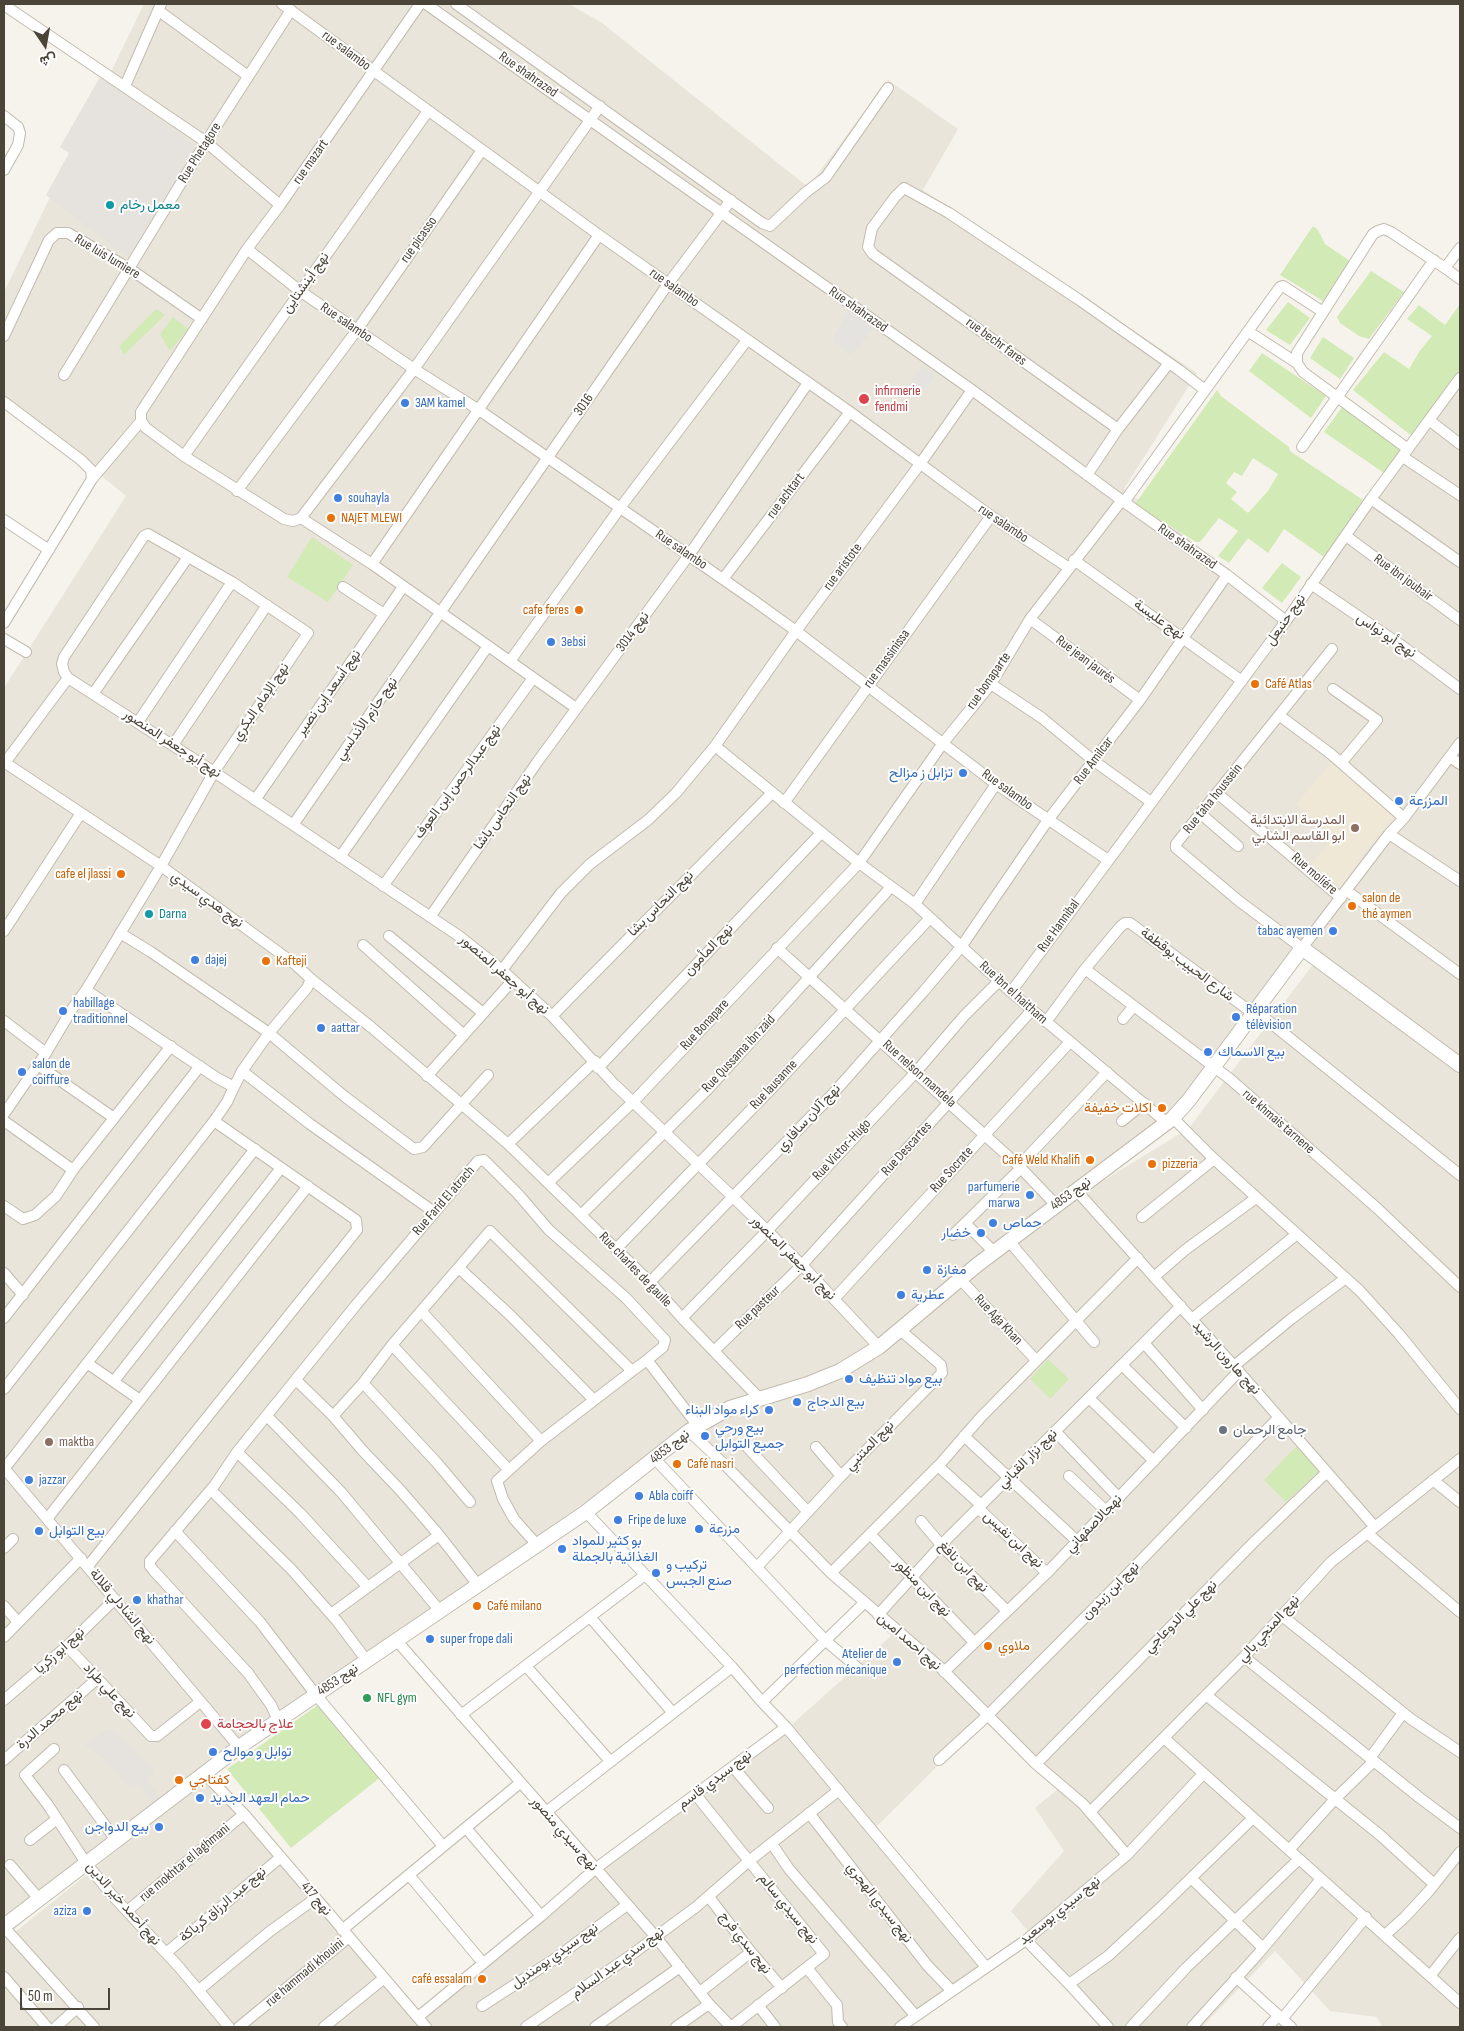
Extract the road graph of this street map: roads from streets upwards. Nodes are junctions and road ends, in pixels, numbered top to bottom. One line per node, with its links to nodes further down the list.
1 (420, 4): 7 (street, rue mazart)
2 (426, 4): 14 (street, Rue shahrazed)
3 (456, 4): 11 (street)
4 (4, 5): 9 (street)
5 (160, 7): 8 (street); 9 (street)
6 (287, 7): 7 (street, rue salambo); 8 (street, Rue Phetagore)
7 (374, 71): 12 (street, rue salambo); 20 (street, rue mazart)
8 (248, 76): 15 (street, Rue Phetagore)
9 (124, 86): 15 (street)
10 (888, 88): 19 (street)
11 (600, 106): 14 (street); 19 (street)
12 (428, 111): 16 (street, rue salambo); 30 (street, نهج أينشتاين)
13 (4, 116): 17 (street)
14 (590, 120): 18 (street); 21 (street, Rue shahrazed)
15 (206, 142): 20 (street); 27 (street, Rue Phetagore)
16 (482, 150): 18 (street, rue salambo); 33 (street, rue picasso)
17 (4, 170)
18 (539, 192): 22 (street, rue salambo); 39 (street)
19 (731, 200): 21 (street, 3016)
20 (280, 206): 24 (street, rue mazart)
21 (721, 212): 29 (street, 3016); 43 (street, Rue shahrazed)
22 (599, 235): 29 (street, rue salambo); 47 (street)
23 (1460, 248): 26 (street)
24 (247, 250): 30 (street, Rue salambo); 32 (street, rue mazart)
25 (1434, 260): 26 (street); 31 (street); 45 (street)
26 (1445, 268): 28 (street)
27 (130, 269): 32 (street, Rue luis lumiere); 35 (street, Rue luis lumiere); 40 (street, Rue Phetagore)
28 (1460, 279)
29 (668, 284): 36 (street, rue salambo); 56 (street, 3016)
30 (300, 291): 33 (street, Rue salambo); 55 (street, نهج أينشتاين)
31 (1323, 312): 34 (street, rue bonaparte); 38 (street)
32 (202, 319): 50 (street, rue mazart)
33 (357, 330): 39 (street, Rue salambo); 60 (street, rue picasso)
34 (1249, 332): 38 (street); 44 (street, rue bonaparte)
35 (4, 336)
36 (747, 340): 42 (street, rue salambo); 64 (street)
37 (1168, 363): 44 (street); 51 (street); 51 (street, rue bechr fares)
38 (1297, 363): 45 (street)
39 (414, 369): 47 (street, Rue salambo); 66 (street)
40 (64, 375)
41 (1460, 378): 49 (street, نهج حنبعل)
42 (808, 383): 48 (street, rue salambo); 70 (street, نهج 3014)
43 (972, 390): 57 (street, rue aristote); 58 (street, Rue shahrazed)
44 (1205, 390): 63 (street, rue bonaparte)
45 (1338, 398): 53 (street); 54 (street)
46 (4, 402): 59 (street)
47 (479, 410): 56 (street, Rue salambo); 73 (street)
48 (850, 412): 57 (street, rue salambo); 76 (street, rue achtart)
49 (1429, 420): 52 (street); 54 (street, نهج حنبعل)
50 (141, 421): 55 (street); 59 (street, rue mazart)
51 (1118, 429): 58 (street)
52 (1460, 444)
53 (1302, 447)
54 (1405, 453): 61 (street); 62 (street, نهج حنبعل)
55 (184, 456): 60 (street)
56 (547, 458): 64 (street, Rue salambo); 82 (street, 3016)
57 (920, 464): 65 (street, rue salambo); 88 (street, rue aristote)
58 (1087, 474): 63 (street, Rue shahrazed)
59 (92, 479): 69 (street, rue mazart)
60 (237, 491): 66 (street)
61 (1460, 495)
62 (1371, 499): 68 (street, نهج حنبعل); 72 (street)
63 (1123, 501): 74 (street, rue bonaparte); 75 (street, Rue shahrazed)
64 (620, 508): 70 (street, Rue salambo); 94 (street)
65 (991, 516): 74 (street, rue salambo); 99 (street, rue massinissa)
66 (301, 518): 73 (street)
67 (4, 520): 69 (street)
68 (1346, 536): 78 (street, نهج حنبعل); 85 (street, Rue ibn joubair)
69 (49, 550): 87 (street, rue mazart)
70 (689, 555): 76 (street, Rue salambo); 104 (street, نهج 3014)
71 (188, 557): 77 (street); 95 (street); 102 (street)
72 (1460, 562)
73 (372, 564): 80 (street)
74 (1072, 564): 84 (street, rue bonaparte); 89 (street, نهج عليسة)
75 (1227, 575): 86 (street, Rue shahrazed); 89 (street, Rue Amilcar)
76 (723, 579): 88 (street, Rue salambo)
77 (232, 582): 81 (street); 106 (street)
78 (1311, 584): 86 (street, نهج حنبعل); 101 (street, نهج أبو نواس)
79 (343, 587): 83 (street)
80 (403, 587): 82 (street); 83 (street, نهج أسعد إبن نصير)
81 (267, 605): 109 (street); 116 (street, نهج الإمام البكري)
82 (441, 613): 91 (street); 127 (street, نهج حازم الأندلسي)
83 (384, 614): 120 (street, نهج أسعد إبن نصير)
84 (1030, 619): 98 (street, rue bonaparte); 103 (street, Rue jean jaurés)
85 (1460, 620)
86 (1286, 621): 97 (street, نهج حنبعل)
87 (4, 623)
88 (796, 630): 99 (street, Rue salambo); 110 (street, rue aristote)
89 (1184, 638): 97 (street, نهج عليسة); 103 (street, Rue Amilcar)
90 (4, 639): 93 (street)
91 (488, 646): 94 (street); 131 (street)
92 (1332, 649): 105 (street, Rue taha houssein)
93 (26, 652)
94 (510, 662): 96 (street)
95 (68, 678): 102 (street, نهج أبو جعفر المنصور); 113 (street)
96 (533, 678): 104 (street); 136 (street, نهج عبدالرحمن إبن العوف)
97 (1242, 681): 121 (street, نهج حنبعل)
98 (990, 684): 108 (street, rue bonaparte); 112 (street)
99 (868, 686): 108 (street, Rue salambo); 122 (street, rue massinissa)
100 (1333, 689): 114 (street)
101 (1460, 689)
102 (93, 694): 106 (street, نهج أبو جعفر المنصور)
103 (1140, 700): 112 (street, Rue Amilcar)
104 (576, 708): 140 (street, نهج النحاس باشا)
105 (1280, 716): 114 (street); 119 (street, Rue taha houssein)
106 (138, 722): 109 (street, نهج أبو جعفر المنصور)
107 (1460, 743): 111 (street)
108 (943, 744): 117 (street, Rue salambo); 133 (street, rue bonaparte)
109 (173, 745): 116 (street, نهج أبو جعفر المنصور)
110 (715, 746): 118 (street, Rue ibn el haitham); 150 (street, rue aristote)
111 (1450, 757): 115 (street); 125 (street)
112 (1094, 761): 121 (street); 126 (street, Rue Amilcar)
113 (4, 762): 123 (street, نهج هدي سيدي)
114 (1341, 763): 125 (street)
115 (1460, 764)
116 (214, 772): 120 (street, نهج أبو جعفر المنصور); 134 (street, نهج الإمام البكري)
117 (996, 784): 126 (street, Rue salambo); 139 (street)
118 (772, 793): 122 (street, Rue ibn el haitham); 163 (street, نهج النحاس بشا)
119 (1217, 793): 124 (street, Rue taha houssein); 138 (street, Rue moliére)
120 (255, 800): 127 (street, نهج أبو جعفر المنصور)
121 (1151, 802): 132 (street, نهج حنبعل)
122 (784, 803): 128 (street, Rue ibn el haitham)
123 (81, 813): 134 (street, نهج هدي سيدي); 142 (street)
124 (1201, 814): 130 (street); 148 (street, Rue taha houssein)
125 (1404, 818): 129 (street)
126 (1048, 820): 132 (street, Rue salambo); 146 (street, Rue Amilcar)
127 (293, 825): 131 (street, نهج أبو جعفر المنصور)
128 (821, 833): 133 (street, Rue ibn el haitham); 174 (street, نهج المأمون)
129 (1389, 834): 135 (street); 138 (street)
130 (1238, 846)
131 (340, 857): 136 (street, نهج أبو جعفر المنصور)
132 (1108, 860): 157 (street, Rue Hannibal)
133 (859, 864): 137 (street, Rue ibn el haitham); 147 (street, Rue Bonapare)
134 (161, 866): 143 (street, نهج الإمام البكري); 153 (street, نهج هدي سيدي)
135 (1460, 881)
136 (383, 886): 140 (street, نهج أبو جعفر المنصور)
137 (891, 887): 139 (street, Rue ibn el haitham); 152 (street, Rue Qussama ibn zaid)
138 (1344, 895): 148 (street); 151 (street, Rue moliére)
139 (915, 904): 141 (street, Rue ibn el haitham)
140 (430, 917): 150 (street, نهج أبو جعفر المنصور)
141 (930, 918): 146 (street, Rue ibn el haitham); 159 (street, Rue lausanne)
142 (4, 931)
143 (120, 933): 156 (street, نهج الإمام البكري); 167 (street)
144 (389, 936): 161 (street)
145 (363, 945): 168 (street)
146 (961, 946): 155 (street, Rue ibn el haitham); 169 (street, نهج آلان سافاري)
147 (777, 948): 152 (street, Rue nelson mandela); 184 (street, Rue Bonapare)
148 (1302, 948): 162 (street, نهج 4853); 175 (street)
149 (1086, 969): 158 (street, rue khmais tarnene); 162 (street, شارع الحبيب بوقطفة); 166 (street, شارع الحبيب بوقطفة)
150 (502, 970): 154 (street, نهج أبو جعفر المنصور)
151 (1460, 974)
152 (810, 977): 159 (street, Rue nelson mandela); 194 (street, Rue Qussama ibn zaid)
153 (311, 979): 167 (street); 181 (street, نهج هدي سيدي)
154 (513, 980): 161 (street); 163 (street, نهج أبو جعفر المنصور)
155 (999, 981): 157 (street, Rue ibn el haitham); 179 (street, Rue Victor-Hugo)
156 (86, 990): 171 (street); 172 (street, نهج الإمام البكري)
157 (1011, 992): 160 (street, Rue ibn el haitham)
158 (1133, 1007): 164 (street); 177 (street, rue khmais tarnene)
159 (846, 1008): 169 (street, Rue nelson mandela); 199 (street, Rue lausanne)
160 (1032, 1010): 166 (street, Rue ibn el haitham); 185 (street, Rue Descartes)
161 (484, 1013): 168 (street)
162 (1255, 1013): 177 (street, نهج 4853); 203 (street)
163 (552, 1016): 174 (street, نهج أبو جعفر المنصور)
164 (1124, 1019)
165 (4, 1021): 172 (street)
166 (1046, 1022): 170 (street, Rue ibn el haitham)
167 (269, 1033): 178 (street); 187 (street)
168 (464, 1035): 181 (street)
169 (881, 1040): 179 (street, Rue nelson mandela); 207 (street, نهج آلان سافاري)
170 (1070, 1042): 180 (street, Rue ibn el haitham); 195 (street, Rue Socrate)
171 (171, 1046): 176 (street); 189 (street)
172 (46, 1053): 173 (street, نهج الإمام البكري)
173 (38, 1065): 188 (street, نهج الإمام البكري); 189 (street)
174 (596, 1065): 184 (street, نهج أبو جعفر المنصور); 196 (street, نهج المأمون)
175 (1460, 1065)
176 (200, 1066): 183 (street); 230 (street)
177 (1214, 1068): 190 (street, نهج 4853); 229 (street, rue khmais tarnene)
178 (242, 1071): 183 (street); 211 (street)
179 (916, 1072): 185 (street, Rue nelson mandela); 215 (street, Rue Victor-Hugo)
180 (1107, 1072): 186 (street, Rue ibn el haitham); 200 (street)
181 (427, 1076): 187 (street, Rue charles de gaulle)
182 (488, 1076): 187 (street)
183 (234, 1087): 192 (street)
184 (633, 1102): 194 (street, نهج أبو جعفر المنصور); 204 (street, Rue Bonapare)
185 (950, 1103): 195 (street, Rue nelson mandela); 222 (street, Rue Descartes)
186 (1144, 1103): 190 (street, Rue ibn el haitham); 193 (street)
187 (462, 1104): 196 (street, Rue charles de gaulle)
188 (4, 1114)
189 (114, 1118): 202 (street)
190 (1170, 1120): 198 (street, Rue ibn el haitham); 206 (street, نهج 4853)
191 (4, 1121): 202 (street)
192 (214, 1121): 197 (street); 253 (street)
193 (1122, 1121)
194 (665, 1133): 199 (street, نهج أبو جعفر المنصور); 212 (street, Rue Qussama ibn zaid)
195 (984, 1134): 200 (street, Rue nelson mandela); 231 (street, Rue Socrate)
196 (508, 1144): 204 (street, Rue charles de gaulle)
197 (255, 1150): 201 (street); 246 (street)
198 (1214, 1159): 208 (street, Rue ibn el haitham); 213 (street)
199 (699, 1164): 207 (street, نهج أبو جعفر المنصور); 219 (street, Rue lausanne)
200 (1020, 1167): 209 (street, Rue nelson mandela); 214 (street)
201 (281, 1168): 205 (street); 251 (street)
202 (73, 1170): 210 (street)
203 (1460, 1174)
204 (548, 1183): 212 (street, Rue charles de gaulle)
205 (308, 1186): 256 (street); 303 (street)
206 (1076, 1190): 209 (street, نهج 4853); 221 (street, نهج هارون الرشيد)
207 (734, 1197): 215 (street, نهج أبو جعفر المنصور); 228 (street, نهج آلان سافاري)
208 (1256, 1198): 216 (street, Rue ibn el haitham); 225 (street)
209 (1056, 1205): 218 (street, نهج 4853)
210 (4, 1206)
211 (434, 1212): 244 (street, Rue Farid El atrach); 250 (street, Rue Farid El atrach)
212 (581, 1215): 219 (street, Rue charles de gaulle)
213 (1142, 1217)
214 (966, 1224): 217 (street); 220 (street)
215 (767, 1231): 222 (street, نهج أبو جعفر المنصور); 235 (street, Rue Victor-Hugo)
216 (1297, 1234): 226 (street, Rue ibn el haitham); 236 (street)
217 (953, 1235)
218 (1009, 1240): 220 (street, نهج 4853); 237 (street)
219 (616, 1249): 228 (street, Rue charles de gaulle)
220 (994, 1252): 227 (street, نهج 4853)
221 (1138, 1258): 225 (street, نهج هارون الرشيد); 237 (street)
222 (802, 1265): 231 (street, نهج أبو جعفر المنصور); 243 (street, Rue pasteur)
223 (459, 1268): 233 (street); 249 (street); 257 (street)
224 (4, 1273): 230 (street)
225 (1154, 1277): 232 (street, نهج هارون الرشيد)
226 (1346, 1278): 248 (street, نهجالاصفهاني); 258 (street, Rue ibn el haitham)
227 (960, 1279): 238 (street, نهج 4853); 245 (street, Rue Aga Khan)
228 (650, 1282): 235 (street, Rue charles de gaulle)
229 (1460, 1287)
230 (23, 1295): 234 (street)
231 (834, 1299): 242 (street, نهج أبو جعفر المنصور)
232 (1181, 1306): 236 (street, نهج هارون الرشيد); 240 (street, نهج نزار القباني)
233 (422, 1312): 241 (street); 267 (street)
234 (4, 1318)
235 (682, 1318): 243 (street, Rue charles de gaulle)
236 (1192, 1319): 248 (street, نهج هارون الرشيد)
237 (1075, 1321): 239 (street); 245 (street)
238 (899, 1330): 242 (street, نهج 4853); 278 (street, نهج المتنبي)
239 (1094, 1342)
240 (1144, 1343): 247 (street, نهج نزار القباني); 259 (street)
241 (392, 1345): 252 (street); 276 (street)
242 (879, 1347): 255 (street, نهج 4853)
243 (714, 1351): 255 (street, Rue charles de gaulle)
244 (647, 1360): 249 (street); 264 (street)
245 (1036, 1360): 266 (street)
246 (87, 1363): 251 (street); 275 (street)
247 (1122, 1365): 254 (street, نهج نزار القباني); 263 (street)
248 (1237, 1369): 259 (street, نهجالاصفهاني); 262 (street, نهج هارون الرشيد)
249 (632, 1371): 257 (street)
250 (296, 1380): 260 (street, Rue Farid El atrach); 261 (street)
251 (114, 1381): 256 (street)
252 (363, 1383): 261 (street); 284 (street)
253 (4, 1389)
254 (1089, 1398): 265 (street, نهج نزار القباني); 273 (street)
255 (760, 1399): 264 (street, نهج 4853)
256 (140, 1400): 290 (street)
257 (594, 1400): 267 (street)
258 (1460, 1409)
259 (1203, 1410): 263 (street, نهجالاصفهاني)
260 (266, 1416): 270 (street, Rue Farid El atrach); 304 (street)
261 (333, 1416): 297 (street)
262 (1279, 1417): 277 (street, نهج هارون الرشيد); 343 (street, نهج ابن زيدون)
263 (1186, 1428): 273 (street, نهجالاصفهاني)
264 (694, 1429): 271 (street, نهج 4853); 294 (street, نهج احمد امين)
265 (1055, 1431): 280 (street, نهج نزار القباني); 283 (street)
266 (964, 1436): 274 (street); 280 (street)
267 (540, 1441): 276 (street)
268 (748, 1448): 289 (street)
269 (816, 1448): 278 (street)
270 (237, 1452): 282 (street, Rue Farid El atrach); 310 (street)
271 (655, 1459): 288 (street, نهج 4853); 305 (street)
272 (1460, 1459): 281 (street, نهج المنجي بالي)
273 (1154, 1462): 283 (street, نهجالاصفهاني)
274 (938, 1466): 286 (street, نهج ابن نفيس); 295 (street)
275 (4, 1469): 290 (street, نهج الشادلي قلالة)
276 (509, 1470): 300 (street)
277 (1327, 1472): 292 (street, نهج هارون الرشيد); 354 (street, نهج علي الدوعاجي)
278 (841, 1476): 289 (street, نهج المتنبي)
279 (1068, 1476): 287 (street)
280 (1010, 1478): 286 (street, نهج نزار القباني); 299 (street)
281 (1433, 1480): 285 (street); 292 (street, نهج المنجي بالي)
282 (213, 1488): 293 (street, Rue Farid El atrach); 318 (street)
283 (1119, 1498): 287 (street, نهجالاصفهاني)
284 (470, 1502)
285 (1460, 1502)
286 (980, 1507): 301 (street, نهج نزار القباني); 307 (street, نهج ابن نفيس)
287 (1106, 1511): 299 (street, نهجالاصفهاني)
288 (586, 1512): 300 (street, نهج 4853); 308 (street)
289 (808, 1512): 294 (street, نهج المتنبي)
290 (47, 1518): 303 (street, نهج الشادلي قلالة)
291 (921, 1521): 301 (street, نهج ابن نافغ)
292 (1376, 1527): 296 (street, نهج المنجي بالي)
293 (176, 1531): 335 (street); 344 (street, Rue Farid El atrach)
294 (789, 1532): 305 (street, نهج المتنبي); 306 (street, نهج احمد امين)
295 (870, 1534): 306 (street); 309 (street, نهج ابن منظور)
296 (1367, 1534): 317 (street); 320 (street, نهج المنجي بالي)
297 (439, 1535): 304 (street); 311 (street)
298 (13, 1539): 302 (street)
299 (1077, 1541): 307 (street, نهجالاصفهاني)
300 (538, 1546): 311 (street, نهج 4853)
301 (942, 1546): 309 (street, نهج نزار القباني); 316 (street, نهج ابن نافغ)
302 (4, 1548)
303 (84, 1562): 312 (street, نهج الشادلي قلالة); 322 (street)
304 (402, 1564): 310 (street); 315 (street)
305 (757, 1567): 324 (street)
306 (831, 1573): 313 (street, نهج احمد امين)
307 (1047, 1573): 316 (street, نهجالاصفهاني)
308 (645, 1575): 321 (street); 331 (street)
309 (912, 1578): 319 (street, نهج نزار القباني); 326 (street, نهج ابن منظور)
310 (367, 1586): 318 (street)
311 (478, 1586): 315 (street, نهج 4853)
312 (115, 1599): 327 (street, نهج ابو زكريا); 338 (street, نهج الشادلي قلالة)
313 (864, 1603): 319 (street, نهج احمد امين); 324 (street)
314 (4, 1606): 322 (street)
315 (440, 1611): 325 (street, نهج 4853)
316 (1007, 1611): 326 (street, نهجالاصفهاني)
317 (1460, 1612)
318 (331, 1614): 329 (street)
319 (878, 1615): 333 (street, نهج احمد امين)
320 (1281, 1615): 328 (street, نهج المنجي بالي); 341 (street)
321 (590, 1617): 330 (street); 340 (street)
322 (18, 1622): 323 (street)
323 (4, 1637)
324 (826, 1640): 332 (street); 339 (street)
325 (396, 1641): 329 (street, نهج 4853); 342 (street, نهج سيدي منصور)
326 (974, 1642): 333 (street, نهجالاصفهاني)
327 (67, 1646): 334 (street, نهج علي طراد); 337 (street, نهج ابو زكريا)
328 (1244, 1657): 336 (street, نهج المنجي بالي); 352 (street)
329 (367, 1661): 335 (street, نهج 4853)
330 (526, 1666): 342 (street); 353 (street)
331 (732, 1667): 339 (street); 340 (street)
332 (858, 1669)
333 (944, 1672): 343 (street, نهج احمد امين)
334 (97, 1679): 338 (street, نهج علي طراد); 350 (street, نهج محمد الدرة)
335 (316, 1694): 344 (street, نهج 4853); 375 (street)
336 (1206, 1695): 346 (street, نهج المنجي بالي); 362 (street)
337 (4, 1700)
338 (200, 1702): 347 (street, نهج الشادلي قلالة)
339 (762, 1702): 345 (street)
340 (673, 1713): 353 (street)
341 (1403, 1713): 349 (street); 352 (street)
342 (461, 1715): 359 (street, نهج سيدي منصور)
343 (987, 1716): 351 (street, نهج ابن زيدون); 354 (street, نهج احمد امين)
344 (279, 1722): 347 (street, نهج 4853)
345 (786, 1727): 355 (street, نهج سيدي قاسم); 360 (street)
346 (1164, 1738): 358 (street); 365 (street, نهج المنجي بالي)
347 (238, 1747): 357 (street, نهج 4853)
348 (54, 1750): 369 (street, نهج أحمد خير الدين)
349 (1460, 1752)
350 (4, 1760)
351 (938, 1760)
352 (1372, 1760): 362 (street); 371 (street)
353 (610, 1762): 364 (street)
354 (1036, 1764): 365 (street, نهج احمد امين)
355 (733, 1767): 361 (street, نهج سيدي قاسم); 363 (street)
356 (64, 1770): 373 (street)
357 (204, 1773): 367 (street, نهج 417); 373 (street, نهج 4853)
358 (1203, 1774): 368 (street); 378 (street, نهج سيدي بوسعيد)
359 (520, 1783): 364 (street, نهج سيدي منصور); 370 (street, rue hammadi khouini)
360 (839, 1790): 366 (street, نهج سدي عبد السلام); 408 (street)
361 (696, 1795): 381 (street); 384 (street, نهج سيدي قاسم)
362 (1336, 1799): 376 (street); 388 (street)
363 (768, 1808)
364 (546, 1812): 384 (street, نهج سيدي منصور)
365 (1090, 1812): 378 (street, نهج احمد امين)
366 (809, 1813): 374 (street, نهج سدي عبد السلام); 417 (street, نهج سيدي الهجري)
367 (244, 1814): 379 (street, نهج 417); 393 (street, rue mokhtar el laghmani)
368 (1253, 1818): 376 (street); 386 (street)
369 (57, 1819): 372 (street); 382 (street, نهج أحمد خير الدين)
370 (466, 1828): 375 (street, rue hammadi khouini); 394 (street)
371 (1460, 1828)
372 (30, 1840)
373 (116, 1840): 382 (street, نهج 4853)
374 (772, 1844): 381 (street, نهج سدي عبد السلام); 424 (street)
375 (442, 1846): 385 (street, rue hammadi khouini)
376 (1289, 1850): 380 (street)
377 (1460, 1852): 388 (street)
378 (1127, 1855): 402 (street, نهج سيدي بوسعيد)
379 (280, 1857): 391 (street, نهج 417); 405 (street, نهج عبد الرزاق كرباكة)
380 (1299, 1859): 387 (street); 396 (street)
381 (749, 1862): 389 (street, نهج سدي عبد السلام); 409 (street, نهج سيدي سالم)
382 (86, 1863): 390 (street, نهج 4853); 393 (street, نهج أحمد خير الدين)
383 (10, 1865): 390 (street)
384 (595, 1870): 392 (street, نهج سيدي منصور); 394 (street, نهج سيدي قاسم)
385 (409, 1875): 398 (street, rue hammadi khouini); 406 (street)
386 (1191, 1878): 396 (street); 414 (street)
387 (1321, 1879): 395 (street); 403 (street)
388 (1434, 1884): 399 (street)
389 (709, 1897): 400 (street, نهج سدي عبد السلام); 404 (street, نهج سدي فرج)
390 (39, 1898): 397 (street, نهج 4853)
391 (316, 1898): 398 (street, نهج 417); 416 (street)
392 (627, 1905): 400 (street, نهج سيدي منصور); 422 (street, نهج سيدي بومنديل)
393 (127, 1911): 405 (street, نهج أحمد خير الدين)
394 (541, 1916): 406 (street, نهج سيدي قاسم)
395 (1366, 1917): 399 (street); 426 (street)
396 (1236, 1921): 403 (street); 442 (street)
397 (4, 1927): 423 (street)
398 (345, 1933): 413 (street, نهج 417); 431 (street, rue hammadi khouini)
399 (1385, 1935): 410 (street)
400 (655, 1936): 407 (street, نهج سيدي منصور); 434 (street, نهج سدي عبد السلام)
401 (1460, 1938): 410 (street)
402 (1026, 1940): 408 (street, نهج سيدي بوسعيد); 414 (street)
403 (1263, 1948): 412 (street)
404 (750, 1952): 415 (street, نهج سدي فرج); 418 (street)
405 (166, 1953): 416 (street, نهج أحمد خير الدين)
406 (483, 1963): 425 (street, نهج سيدي قاسم)
407 (680, 1966): 418 (street, نهج سيدي منصور); 435 (street)
408 (986, 1967): 417 (street, نهج سيدي بوسعيد)
409 (806, 1968): 415 (street); 439 (street, نهج سيدي سالم)
410 (1430, 1976): 420 (street)
411 (4, 1977): 427 (street)
412 (1236, 1977): 426 (street); 443 (street)
413 (382, 1979): 425 (street, نهج 417); 432 (street)
414 (1069, 1984): 441 (street)
415 (782, 1988): 421 (street)
416 (199, 1990): 430 (street, نهج أحمد خير الدين)
417 (951, 1990): 424 (street, نهج سيدي بوسعيد)
418 (700, 1992): 419 (street, نهج سيدي منصور)
419 (709, 2004): 436 (street); 437 (street, نهج سيدي منصور)
420 (1460, 2004)
421 (758, 2005): 437 (street); 438 (street)
422 (482, 2006)
423 (78, 2007): 428 (street); 429 (street)
424 (915, 2015): 440 (street, نهج سيدي بوسعيد)
425 (418, 2017): 433 (street, نهج 417)
426 (1280, 2017): 444 (street); 445 (street)
427 (47, 2027)
428 (56, 2027)
429 (94, 2027)
430 (229, 2027)
431 (239, 2027)
432 (324, 2027)
433 (424, 2027)
434 (526, 2027)
435 (595, 2027)
436 (676, 2027)
437 (731, 2027)
438 (775, 2027)
439 (842, 2027)
440 (900, 2027)
441 (1108, 2027)
442 (1131, 2027)
443 (1192, 2027)
444 (1268, 2027)
445 (1291, 2027)

